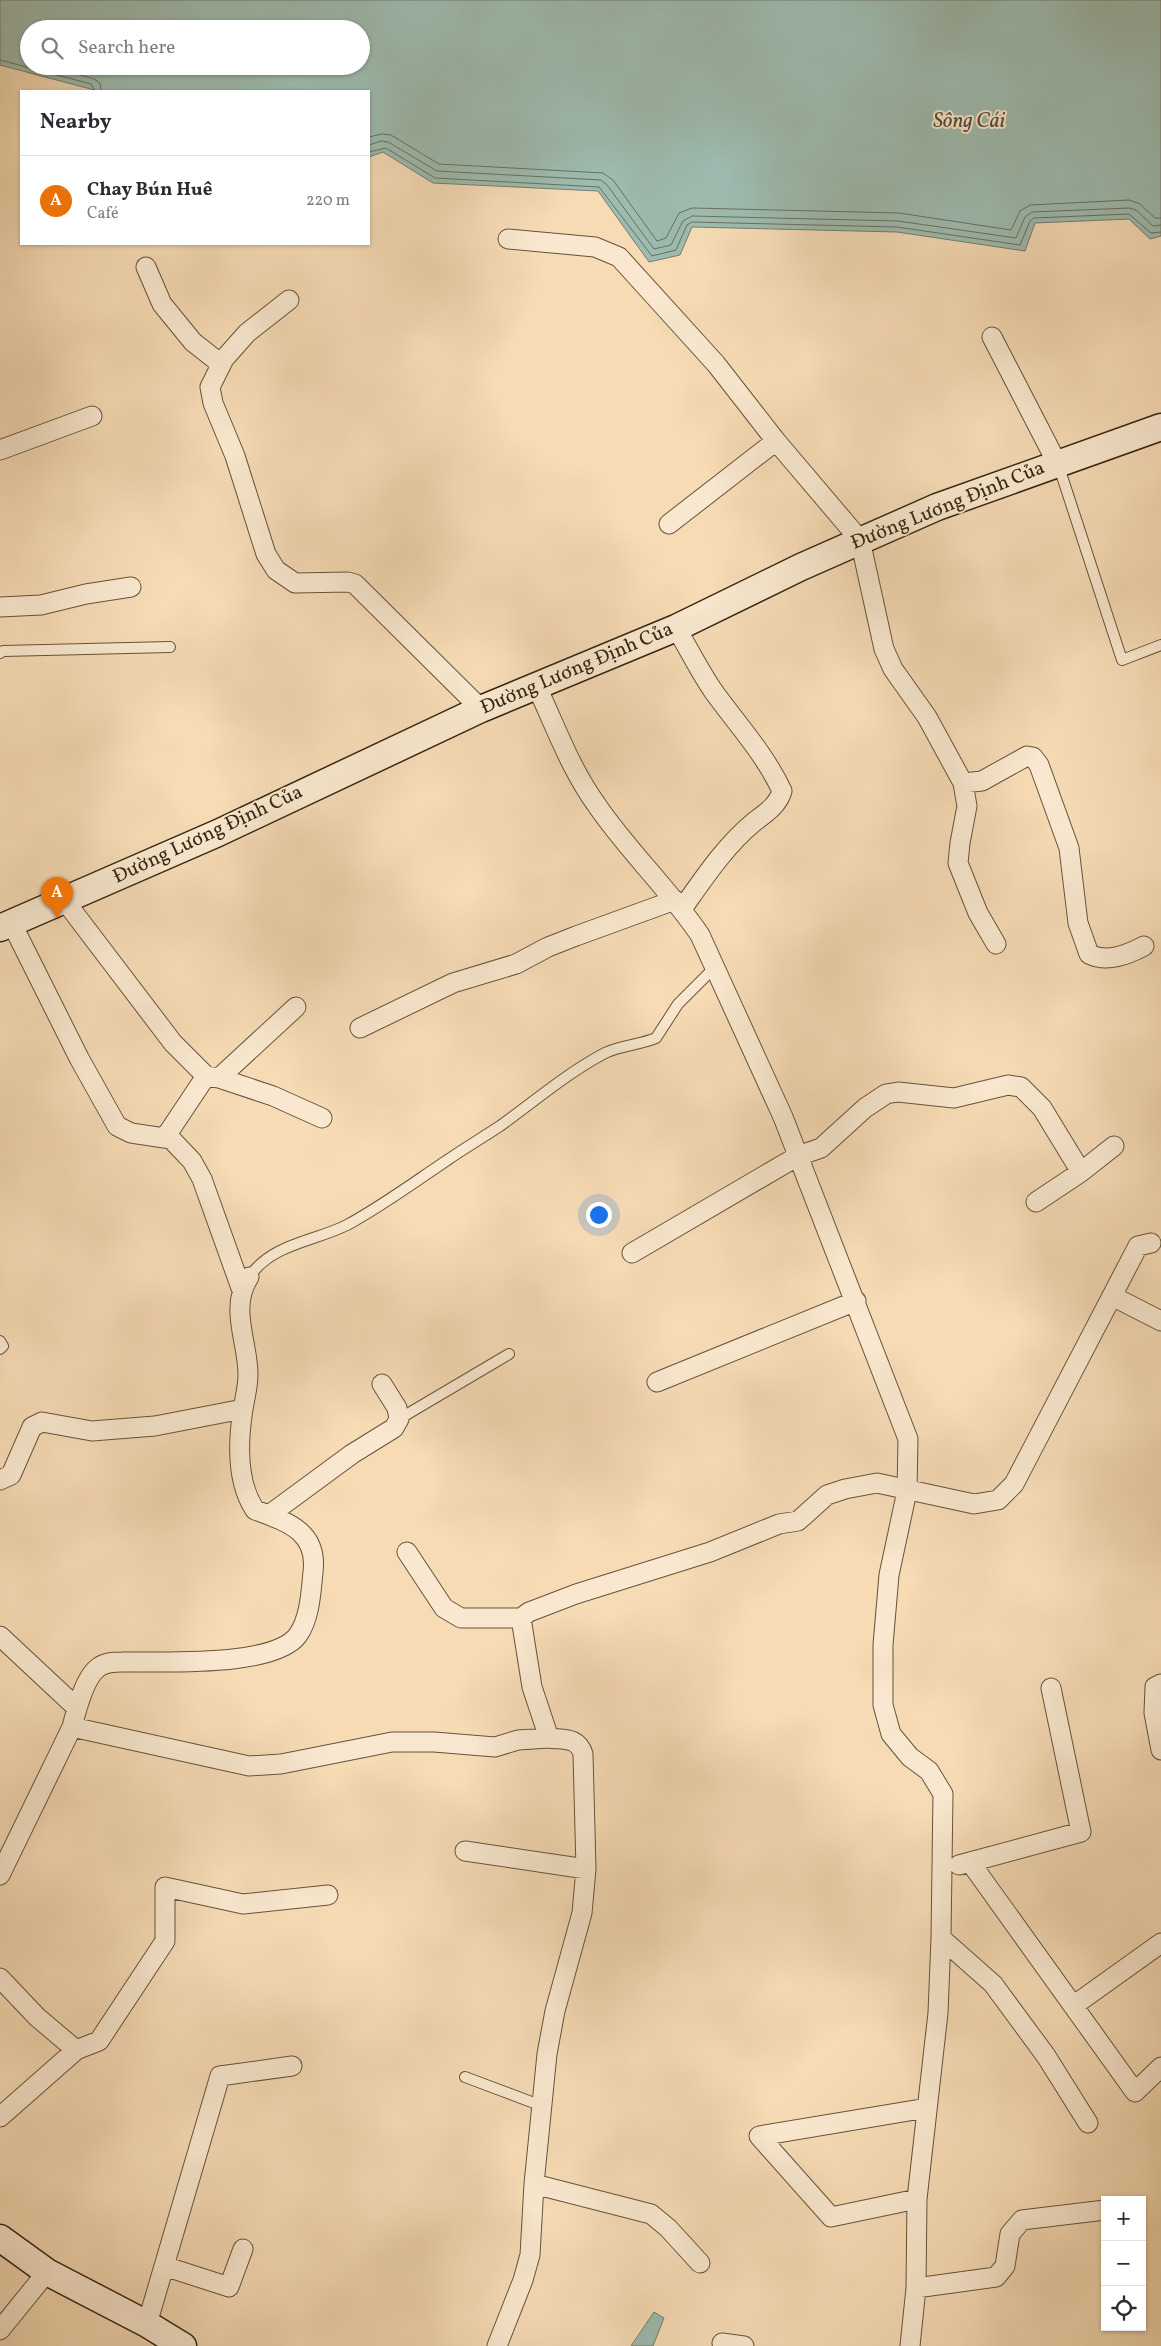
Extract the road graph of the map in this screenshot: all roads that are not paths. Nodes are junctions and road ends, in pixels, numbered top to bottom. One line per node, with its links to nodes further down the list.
1 (508, 239): 8 (street)
2 (146, 267): 5 (street)
3 (289, 300): 5 (street)
4 (992, 337): 10 (street)
5 (221, 364): 20 (street)
6 (92, 416): 9 (street)
7 (1161, 427): 10 (street, Đường Lương Định Của)
8 (776, 441): 11 (street); 12 (street)
9 (0, 450)
10 (1057, 463): 12 (street, Đường Lương Định Của); 16 (lane)
11 (669, 524)
12 (860, 540): 15 (street, Đường Lương Định Của); 21 (street)
13 (131, 587): 14 (street)
14 (0, 607)
15 (676, 628): 19 (street, Đường Lương Định Của); 23 (street)
16 (1161, 645)
17 (170, 647): 18 (lane)
18 (0, 654)
19 (536, 685): 20 (street, Đường Lương Định Của); 23 (street)
20 (481, 709): 22 (street, Đường Lương Định Của)
21 (963, 783): 25 (street); 26 (street)
22 (64, 901): 24 (street, Đường Lương Định Của); 30 (street)
23 (679, 904): 27 (street); 29 (street)
24 (6, 926): 32 (street)
25 (996, 944)
26 (1144, 946)
27 (715, 967): 34 (street); 39 (lane)
28 (296, 1007): 30 (street)
29 (360, 1028)
30 (212, 1077): 31 (street); 32 (street)
31 (322, 1118)
32 (166, 1136): 39 (street)
33 (1114, 1146): 35 (street)
34 (798, 1156): 35 (street); 38 (street); 41 (street)
35 (1082, 1172): 36 (street)
36 (1036, 1202)
37 (1151, 1243): 40 (street)
38 (632, 1253)
39 (245, 1283): 48 (street)
40 (1112, 1296): 42 (street); 51 (street)
41 (856, 1301): 46 (street); 51 (street)
42 (1161, 1321)
43 (0, 1341): 44 (lane)
44 (0, 1350)
45 (509, 1354): 49 (lane)
46 (657, 1382)
47 (382, 1384): 49 (street)
48 (243, 1409): 50 (street); 52 (street)
49 (399, 1419): 52 (street)
50 (0, 1480)
51 (907, 1491): 54 (street); 65 (street)
52 (269, 1515): 58 (street)
53 (407, 1552): 54 (street)
54 (521, 1618): 60 (street)
55 (0, 1636): 58 (street)
56 (1161, 1684): 61 (street)
57 (1050, 1688): 63 (street)
58 (77, 1708): 59 (street)
59 (72, 1727): 60 (street); 66 (street)
60 (549, 1738): 64 (street)
61 (1161, 1750)
62 (465, 1851): 64 (street)
63 (970, 1862): 65 (street); 71 (street)
64 (586, 1869): 76 (street)
65 (942, 1870): 68 (street)
66 (0, 1875)
67 (328, 1895): 72 (street)
68 (941, 1938): 77 (street); 79 (street)
69 (1161, 1943): 71 (street)
70 (0, 1978): 72 (street)
71 (1073, 2006): 74 (street)
72 (76, 2050): 78 (street)
73 (292, 2066): 86 (street)
74 (1161, 2067)
75 (464, 2077): 76 (lane)
76 (542, 2106): 80 (street)
77 (927, 2108): 81 (street); 81 (street)
78 (0, 2117)
79 (1088, 2123)
80 (534, 2184): 85 (street); 93 (street)
81 (917, 2199): 88 (street)
82 (1101, 2210): 88 (street)
83 (0, 2238): 87 (street)
84 (242, 2249): 86 (street)
85 (700, 2263)
86 (164, 2266): 89 (street)
87 (47, 2272): 89 (street); 90 (street)
88 (916, 2288): 95 (street)
89 (147, 2324): 92 (street)
90 (0, 2330)
91 (722, 2343): 94 (street)
92 (176, 2344)
93 (497, 2346)
94 (744, 2346)
95 (910, 2346)

